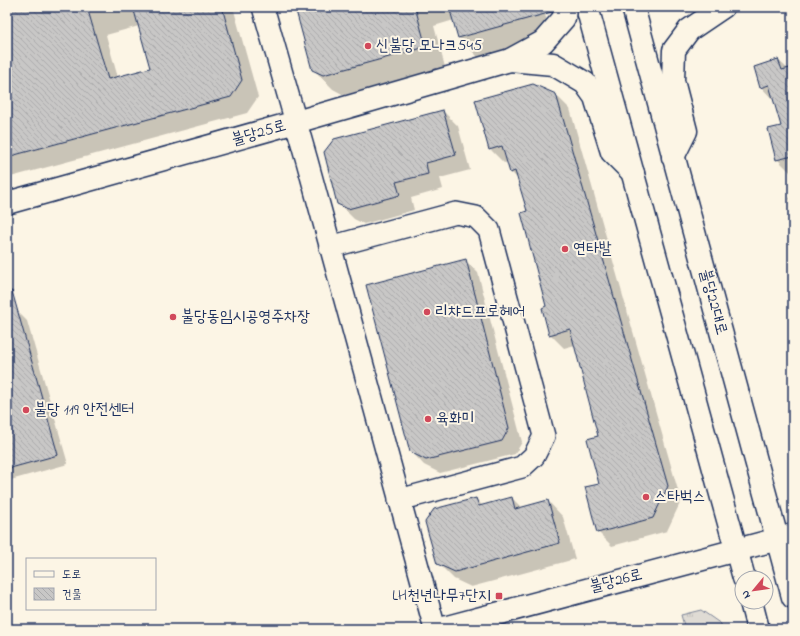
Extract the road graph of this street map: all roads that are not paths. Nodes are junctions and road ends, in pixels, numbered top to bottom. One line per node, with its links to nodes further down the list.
1 (263, 7): 7 (street)
2 (565, 7): 6 (street)
3 (588, 7): 9 (street)
4 (633, 7): 8 (street, 불당22대로)
5 (723, 7): 8 (street)
6 (510, 60): 7 (street, 불당25로); 9 (street)
7 (296, 122): 10 (street, 불당25로); 11 (street)
8 (673, 156): 13 (street, 불당22대로)
9 (633, 173): 14 (street)
10 (7, 203)
11 (330, 247): 12 (street); 12 (street)
12 (399, 500): 18 (street)
13 (785, 537): 14 (street, 불당26로); 16 (street, 불당22대로)
14 (736, 550): 15 (street); 19 (street, 불당26로)
15 (742, 570)
16 (793, 597)
17 (753, 610): 20 (street)
18 (435, 629)
19 (440, 629)
20 (758, 629)

